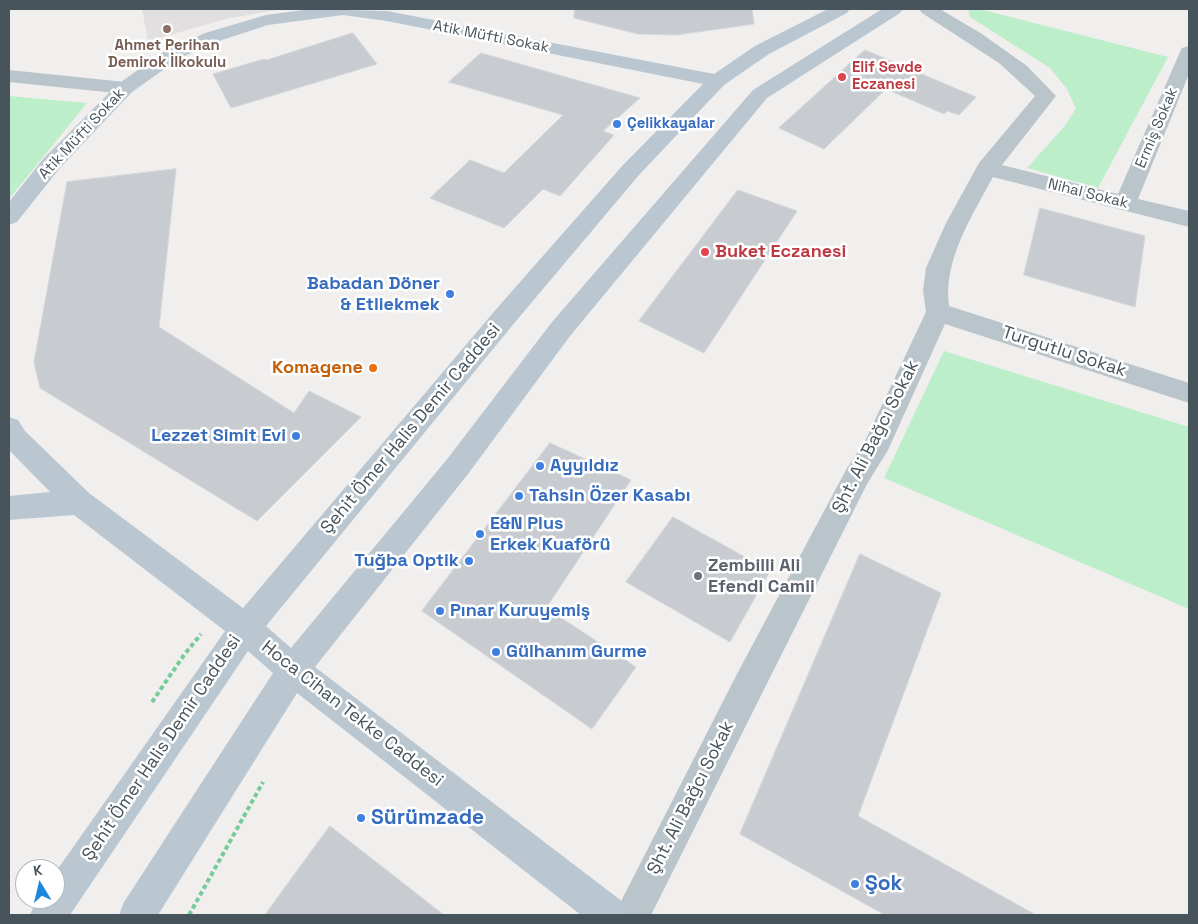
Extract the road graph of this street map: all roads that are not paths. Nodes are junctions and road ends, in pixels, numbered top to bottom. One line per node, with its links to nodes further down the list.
1 (841, 9): 6 (main road, Şehit Ömer Halis Demir Caddesi)
2 (894, 9): 18 (main road)
3 (928, 9): 8 (street)
4 (1189, 52): 9 (street, Ermiş Sokak)
5 (9, 76): 7 (street)
6 (717, 81): 7 (main road, Atik Müfti Sokak); 17 (main road, Şehit Ömer Halis Demir Caddesi)
7 (125, 88): 10 (main road, Atik Müfti Sokak)
8 (987, 168): 9 (street, Nihal Sokak); 12 (street)
9 (1125, 203): 11 (street, Nihal Sokak)
10 (9, 217)
11 (1189, 219)
12 (938, 312): 13 (street, Turgutlu Sokak); 22 (street, Şht. Ali Bağcı Sokak)
13 (1189, 393)
14 (9, 428): 15 (main road)
15 (79, 502): 16 (main road); 17 (main road, Hoca Cihan Tekke Caddesi)
16 (9, 508)
17 (245, 628): 18 (main road, Hoca Cihan Tekke Caddesi); 19 (main road, Şehit Ömer Halis Demir Caddesi)
18 (293, 670): 20 (main road); 21 (main road, Hoca Cihan Tekke Caddesi)
19 (48, 915)
20 (137, 915)
21 (610, 915)
22 (632, 915)

